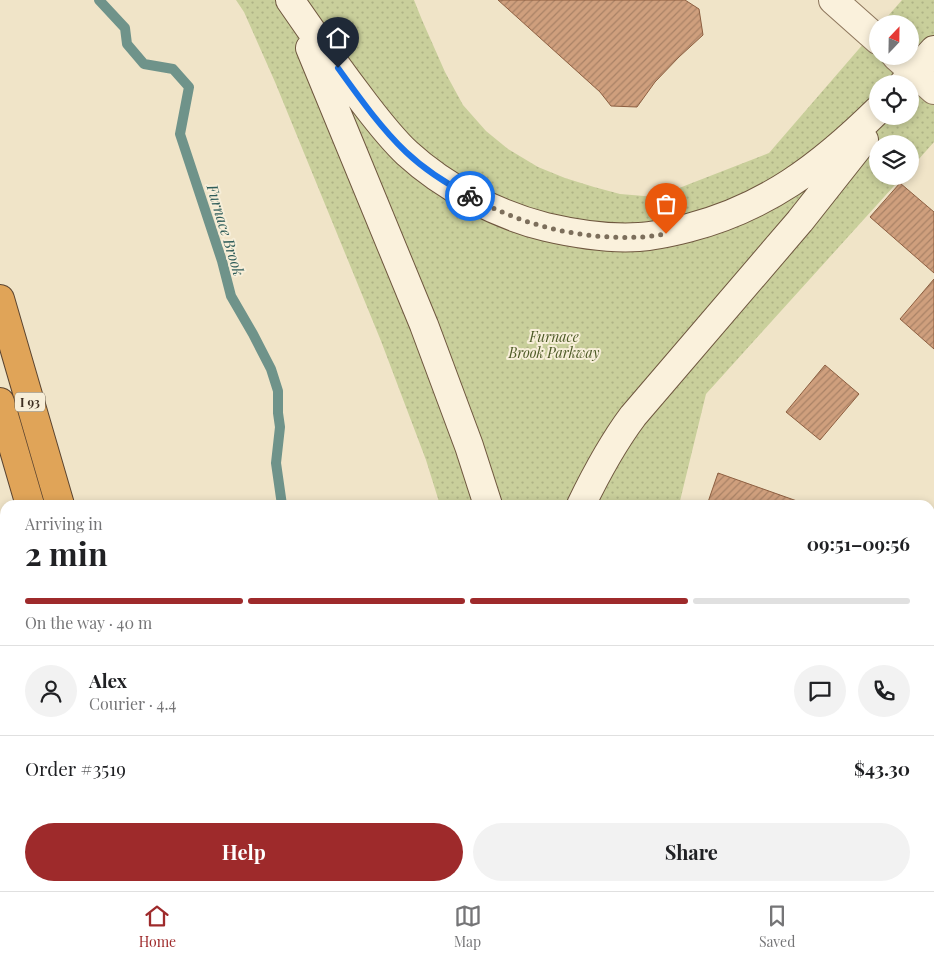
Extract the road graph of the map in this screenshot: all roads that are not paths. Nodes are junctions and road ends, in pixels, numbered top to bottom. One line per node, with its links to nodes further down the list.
1 (289, 0): 7 (main road); 13 (main road)
2 (834, 0): 3 (main road)
3 (869, 32)
4 (934, 50): 5 (main road)
5 (905, 74): 6 (main road)
6 (934, 90)
7 (869, 119)
8 (874, 125): 14 (main road)
9 (0, 299): 12 (highway, I 93)
10 (0, 402): 11 (highway, I 93)
11 (29, 500)
12 (59, 500)
13 (486, 500)
14 (584, 500)

